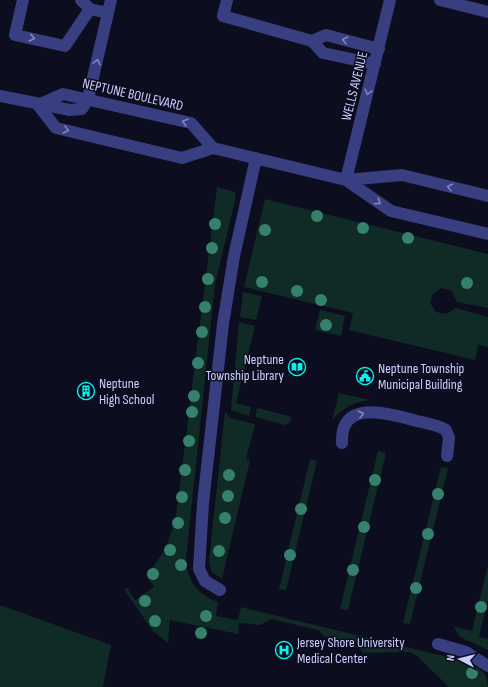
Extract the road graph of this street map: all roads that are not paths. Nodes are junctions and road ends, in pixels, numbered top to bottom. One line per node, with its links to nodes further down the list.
1 (23, 0): 7 (street, one-way to 7)
2 (81, 0): 7 (street)
3 (111, 0): 9 (street)
4 (227, 0): 10 (street)
5 (390, 0): 11 (street, WELLS AVENUE)
6 (440, 0): 8 (street)
7 (90, 9): 9 (street)
8 (488, 12)
9 (108, 13): 14 (street, one-way to 9)
10 (312, 41): 11 (street, one-way to 10); 12 (street)
11 (379, 48): 12 (street, WELLS AVENUE)
12 (375, 64): 18 (street, WELLS AVENUE, one-way to 18)
13 (0, 96): 15 (street)
14 (88, 99): 15 (street); 16 (street, NEPTUNE BOULEVARD, one-way to 14)
15 (38, 105): 16 (street, one-way to 16)
16 (213, 148): 17 (street)
17 (256, 158): 18 (street); 23 (street)
18 (346, 180): 19 (street, one-way to 18); 20 (street, one-way to 20)
19 (488, 196)
20 (488, 234)
21 (342, 443): 22 (street, one-way to 22)
22 (447, 456)
23 (220, 590)
24 (438, 644): 25 (street)
25 (488, 666)

